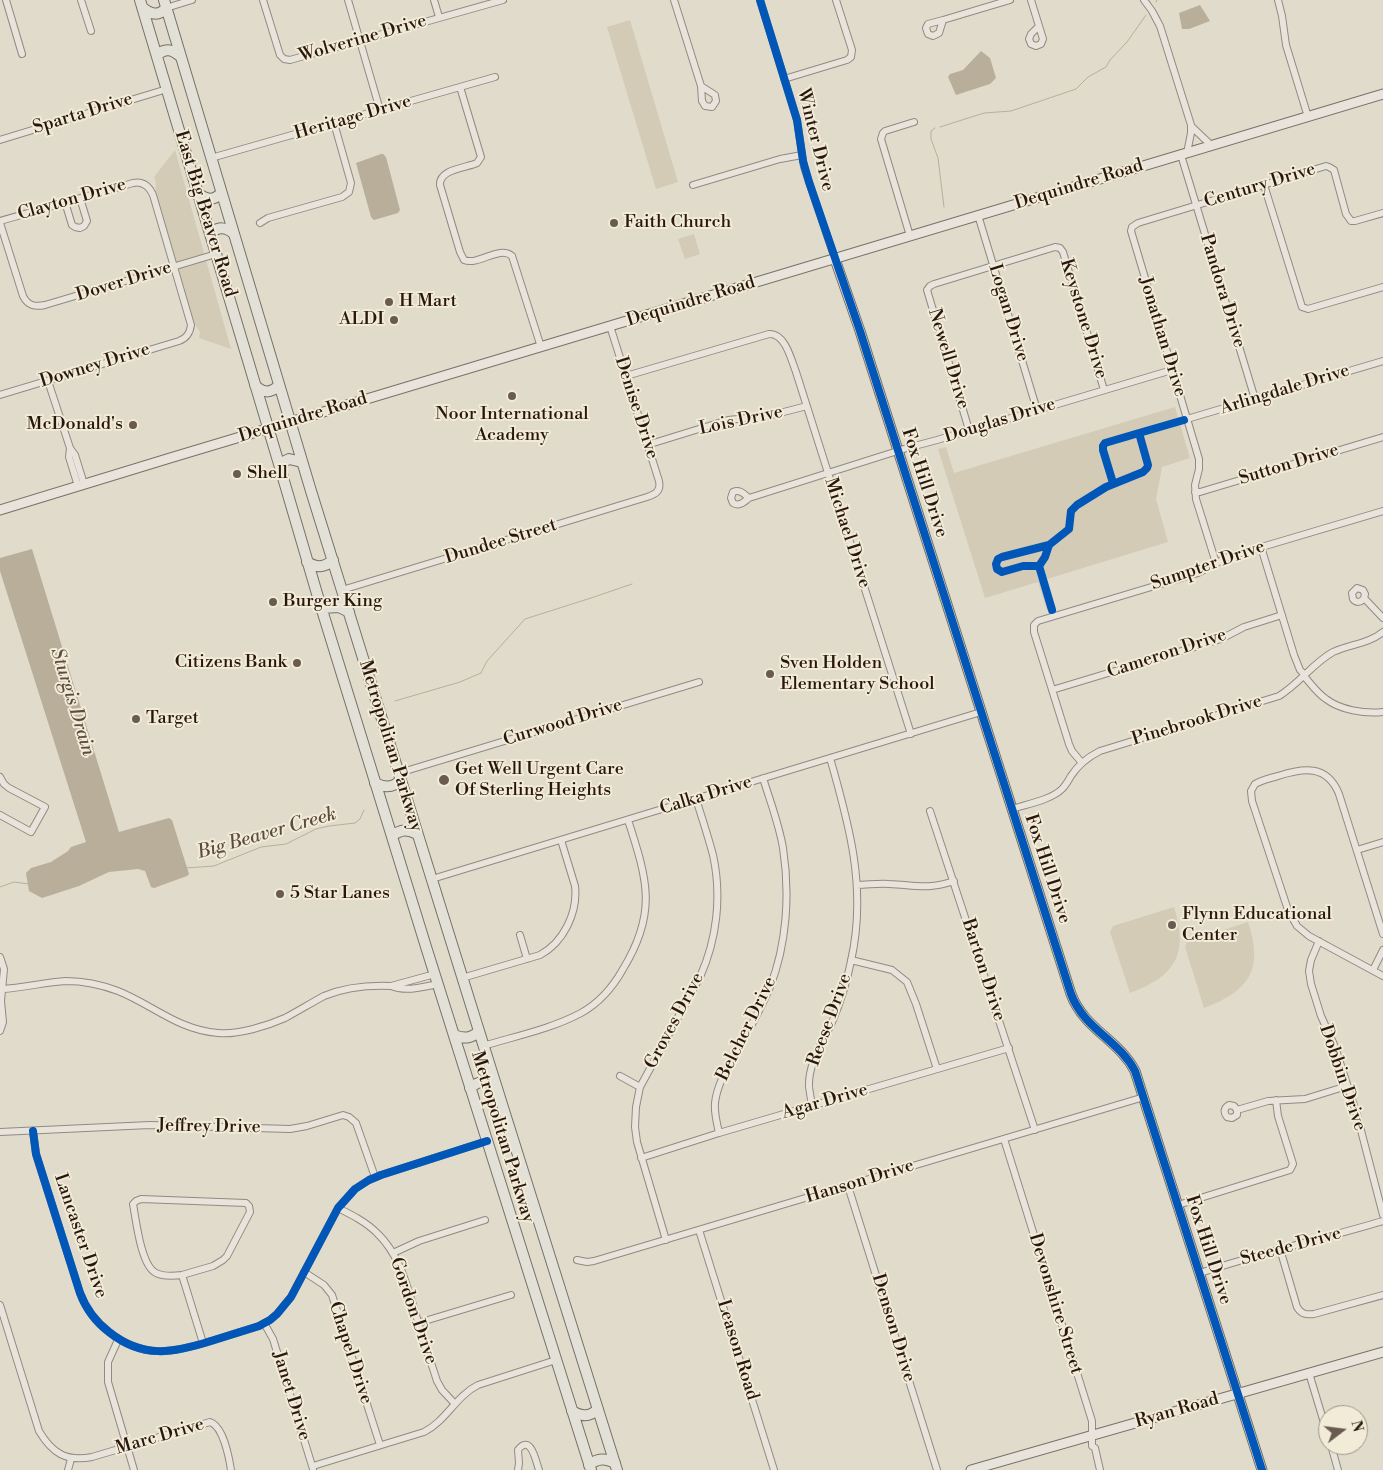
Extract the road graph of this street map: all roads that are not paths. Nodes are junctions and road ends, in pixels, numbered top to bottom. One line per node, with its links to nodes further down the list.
1 (6, 0): 22 (street)
2 (81, 0): 20 (street)
3 (192, 0): 16 (street)
4 (263, 0): 21 (street, Wolverine Drive)
5 (348, 0): 21 (street)
6 (434, 0): 17 (street)
7 (503, 0): 17 (street, Wolverine Drive)
8 (674, 0): 27 (street)
9 (760, 0): 26 (street, Winter Drive)
10 (836, 0): 26 (street)
11 (1010, 0): 18 (street)
12 (1031, 0): 19 (street)
13 (1144, 0): 35 (street)
14 (1278, 0): 32 (street)
15 (141, 3): 16 (main road); 23 (main road, East Big Beaver Road)
16 (165, 4): 24 (main road, East Big Beaver Road)
17 (439, 17): 21 (street, Wolverine Drive)
18 (942, 20)
19 (1039, 26)
20 (91, 32)
21 (360, 40): 31 (street)
22 (22, 54)
23 (157, 55): 24 (main road); 29 (main road, East Big Beaver Road)
24 (181, 57): 40 (main road, East Big Beaver Road)
25 (495, 77): 28 (street, Heritage Drive)
26 (784, 79): 39 (street, Winter Drive)
27 (701, 86)
28 (460, 87): 31 (street, Heritage Drive); 62 (street)
29 (167, 89): 36 (street, Sparta Drive); 43 (main road, East Big Beaver Road)
30 (1383, 94): 32 (main road, Dequindre Road)
31 (380, 110): 34 (street, Heritage Drive)
32 (1308, 117): 37 (main road, Dequindre Road)
33 (914, 122): 55 (street)
34 (334, 123): 40 (street, Heritage Drive); 51 (street)
35 (1192, 127): 37 (street); 38 (street)
36 (0, 140)
37 (1212, 146): 38 (main road, Dequindre Road)
38 (1184, 154): 47 (street, Pandora Drive); 49 (main road, Dequindre Road)
39 (802, 155): 41 (street); 57 (street, Winter Drive)
40 (211, 158): 44 (main road, East Big Beaver Road)
41 (693, 185)
42 (1264, 185): 47 (street, Century Drive); 48 (street, Century Drive); 60 (street)
43 (198, 193): 44 (main road); 53 (main road, East Big Beaver Road)
44 (221, 193): 54 (main road, East Big Beaver Road)
45 (80, 198): 46 (street, Clayton Drive); 46 (street); 58 (street, Clayton Drive)
46 (66, 202): 50 (street, Clayton Drive)
47 (1196, 205): 52 (street, Century Drive); 71 (street, Pandora Drive)
48 (1383, 213)
49 (978, 216): 55 (main road, Dequindre Road); 59 (street, Logan Drive)
50 (0, 222): 58 (street, Dover Drive)
51 (260, 223)
52 (1132, 227): 64 (street, Jonathan Drive)
53 (210, 234): 54 (main road); 56 (main road, East Big Beaver Road)
54 (234, 234): 68 (main road, East Big Beaver Road)
55 (910, 236): 57 (main road, Dequindre Road)
56 (216, 254): 58 (street, Dover Drive); 67 (main road, East Big Beaver Road)
57 (835, 259): 61 (main road, Dequindre Road); 80 (main road, Fox Hill Drive)
58 (174, 266): 66 (street, Downey Drive)
59 (994, 266): 69 (street, Keystone Drive); 73 (street, Logan Drive); 77 (street, Newell Drive)
60 (1383, 287)
61 (610, 326): 62 (main road, Dequindre Road); 65 (street, Denise Drive)
62 (541, 347): 75 (main road, Dequindre Road)
63 (1383, 360): 71 (street, Arlingdale Drive)
64 (1172, 370): 69 (street, Douglas Drive); 74 (street, Jonathan Drive)
65 (626, 376): 72 (street, Michael Drive); 79 (street, Denise Drive)
66 (48, 381): 70 (street, Downey Drive); 84 (street)
67 (255, 385): 68 (main road); 76 (main road, East Big Beaver Road)
68 (279, 385): 75 (main road, East Big Beaver Road)
69 (1104, 390): 73 (street, Douglas Drive)
70 (0, 395)
71 (1254, 399): 74 (street, Arlingdale Drive)
72 (806, 406): 79 (street, Lois Drive); 83 (street, Michael Drive)
73 (1037, 410): 77 (street, Douglas Drive)
74 (1187, 419): 86 (street, Jonathan Drive)
75 (290, 422): 76 (main road, Dequindre Road); 81 (main road, Metropolitan Parkway)
76 (268, 429): 82 (main road, Metropolitan Parkway); 84 (main road, Dequindre Road)
77 (969, 430): 80 (street, Douglas Drive)
78 (1383, 437): 86 (street, Sutton Drive)
79 (648, 445): 85 (street, Denise Drive)
80 (898, 451): 83 (street, Douglas Drive); 104 (main road, Fox Hill Drive)
81 (302, 462): 82 (main road); 91 (main road, Metropolitan Parkway)
82 (279, 464): 92 (main road, Metropolitan Parkway)
83 (828, 473): 87 (street, Douglas Drive); 106 (street, Michael Drive)
84 (81, 485): 88 (main road, Dequindre Road)
85 (658, 491): 94 (street, Dundee Street)
86 (1195, 492): 93 (street, Jonathan Drive)
87 (749, 498)
88 (0, 510)
89 (1383, 510): 90 (street, Sumpter Drive)
90 (1261, 547): 93 (street, Sumpter Drive); 98 (street)
91 (333, 560): 92 (main road); 94 (main road, Metropolitan Parkway)
92 (307, 562): 96 (main road, Metropolitan Parkway)
93 (1216, 563): 103 (street, Sumpter Drive)
94 (342, 590): 97 (main road, Metropolitan Parkway)
95 (1364, 598): 99 (street)
96 (322, 608): 97 (main road); 112 (main road, Metropolitan Parkway)
97 (349, 612): 109 (main road, Metropolitan Parkway)
98 (1282, 615): 101 (street); 103 (street, Cameron Drive)
99 (1383, 618)
100 (1383, 632): 101 (street, Pinebrook Drive)
101 (1305, 675): 105 (street); 108 (street, Pinebrook Drive)
102 (698, 682): 109 (street, Curwood Drive)
103 (1052, 690): 108 (street)
104 (981, 712): 106 (street, Calka Drive); 114 (main road, Fox Hill Drive)
105 (1383, 712)
106 (911, 734): 107 (street, Calka Drive)
107 (830, 758): 110 (street, Calka Drive); 125 (street, Reese Drive)
108 (1082, 763): 114 (street, Pinebrook Drive)
109 (400, 777): 112 (main road); 118 (main road, Metropolitan Parkway)
110 (763, 778): 113 (street, Calka Drive); 157 (street, Belcher Drive)
111 (1, 783): 116 (street)
112 (375, 783): 119 (main road, Metropolitan Parkway)
113 (696, 799): 117 (street, Calka Drive); 148 (street, Groves Drive)
114 (1012, 809): 150 (main road, Fox Hill Drive)
115 (930, 811): 124 (street, Barton Drive)
116 (0, 815)
117 (628, 820): 120 (street, Calka Drive); 142 (street)
118 (417, 834): 119 (main road); 123 (main road, Metropolitan Parkway)
119 (392, 836): 136 (main road, Metropolitan Parkway)
120 (561, 840): 123 (street, Calka Drive); 131 (street)
121 (1383, 842): 122 (street)
122 (1357, 850): 126 (street); 128 (street)
123 (432, 880): 135 (main road, Metropolitan Parkway)
124 (954, 881): 125 (street); 143 (street, Barton Drive)
125 (857, 886): 132 (street, Reese Drive)
126 (1383, 934)
127 (520, 935): 131 (street)
128 (1319, 941): 133 (street); 147 (street, Dobbin Drive)
129 (1383, 950): 133 (street)
130 (0, 957): 138 (street)
131 (527, 959): 135 (street)
132 (851, 960): 144 (street); 152 (street, Reese Drive)
133 (1373, 970): 134 (street)
134 (1383, 976)
135 (462, 978): 140 (main road, Metropolitan Parkway)
136 (436, 979): 137 (street); 137 (street); 141 (main road, Metropolitan Parkway)
137 (408, 985): 138 (street)
138 (2, 989): 139 (street)
139 (0, 1031)
140 (479, 1031): 141 (main road); 142 (main road, Metropolitan Parkway)
141 (454, 1035): 149 (main road, Metropolitan Parkway)
142 (483, 1046): 146 (main road, Metropolitan Parkway)
143 (1009, 1048): 144 (street, Agar Drive); 154 (street, Barton Drive)
144 (937, 1069): 152 (street, Agar Drive)
145 (620, 1076): 148 (street)
146 (496, 1086): 149 (main road); 189 (main road, Metropolitan Parkway)
147 (1347, 1086): 151 (street); 165 (street, Dobbin Drive)
148 (640, 1087): 160 (street, Groves Drive)
149 (470, 1088): 159 (main road, Metropolitan Parkway)
150 (1144, 1097): 154 (street, Hanson Drive); 163 (main road, Fox Hill Drive)
151 (1276, 1100): 153 (street); 163 (street)
152 (812, 1106): 157 (street, Agar Drive)
153 (1237, 1110)
154 (1034, 1130): 158 (street, Hanson Drive)
155 (33, 1131): 156 (street, Jeffrey Drive); 161 (street, Jeffrey Drive); 181 (street, Lancaster Drive)
156 (0, 1132)
157 (719, 1133): 160 (street, Agar Drive)
158 (1004, 1139): 162 (street, Hanson Drive); 191 (street, Devonshire Street)
159 (487, 1142): 161 (street); 184 (main road, Metropolitan Parkway)
160 (641, 1158): 169 (street, Groves Drive)
161 (375, 1177): 164 (street)
162 (848, 1186): 168 (street, Hanson Drive); 205 (street, Denson Drive)
163 (1178, 1205): 174 (main road, Fox Hill Drive)
164 (338, 1208): 171 (street, Gordon Drive); 173 (street)
165 (1383, 1215)
166 (485, 1220): 171 (street)
167 (1383, 1221): 170 (street, Steede Drive)
168 (699, 1230): 169 (street, Hanson Drive); 204 (street, Leason Road)
169 (666, 1240): 172 (street, Hanson Drive)
170 (1280, 1249): 174 (street, Steede Drive); 177 (street)
171 (393, 1253): 180 (street, Gordon Drive)
172 (576, 1260)
173 (304, 1272): 179 (street); 192 (street, Chapel Drive)
174 (1200, 1273): 186 (main road, Fox Hill Drive)
175 (182, 1275): 175 (street); 182 (street)
176 (511, 1294): 180 (street)
177 (1383, 1294)
178 (0, 1305): 195 (street)
179 (264, 1323): 182 (street, Lancaster Drive); 198 (street, Janet Drive)
180 (418, 1324): 187 (street, Gordon Drive)
181 (118, 1340): 182 (street, Lancaster Drive); 193 (street)
182 (203, 1343)
183 (1383, 1352): 185 (main road, Ryan Road)
184 (556, 1360): 187 (street); 190 (main road, Metropolitan Parkway)
185 (1309, 1373): 186 (main road, Ryan Road); 188 (street)
186 (1238, 1393): 191 (main road, Ryan Road); 208 (main road, Fox Hill Drive)
187 (455, 1404): 192 (street)
188 (1319, 1405)
189 (598, 1409): 190 (main road); 196 (main road, Metropolitan Parkway)
190 (572, 1411): 197 (main road, Metropolitan Parkway)
191 (1093, 1435): 206 (main road, Ryan Road); 207 (street, Devonshire Street)
192 (380, 1445): 198 (street)
193 (127, 1446): 195 (street, Marc Drive); 200 (street); 201 (street, Marc Drive)
194 (1334, 1455): 209 (street)
195 (71, 1459): 199 (street)
196 (616, 1466): 197 (main road)
197 (590, 1467)
198 (313, 1468)
199 (68, 1470)
200 (134, 1470)
201 (231, 1470)
202 (518, 1470): 203 (street)
203 (539, 1470)
204 (774, 1470)
205 (937, 1470)
206 (971, 1470)
207 (1100, 1470)
208 (1262, 1470)
209 (1338, 1470)

